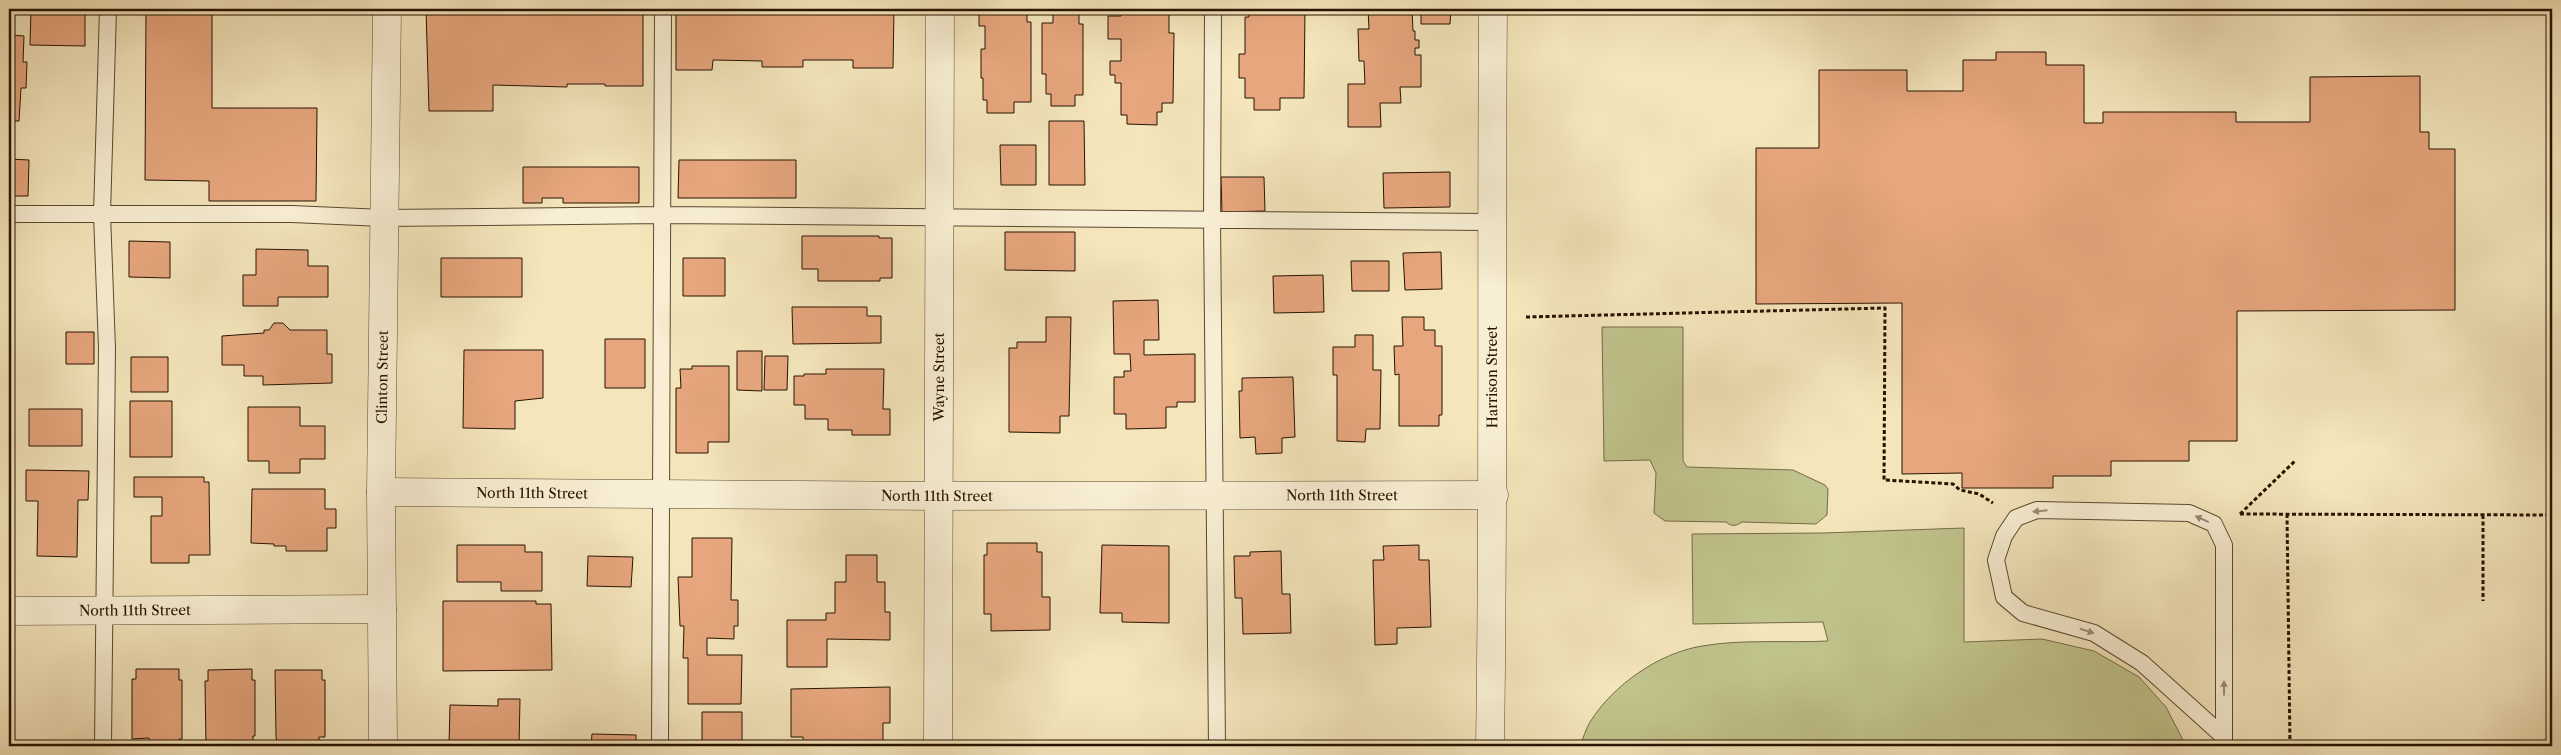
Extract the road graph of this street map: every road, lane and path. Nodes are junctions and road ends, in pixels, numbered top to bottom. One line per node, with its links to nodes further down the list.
1 (108, 9): 8 (lane)
2 (387, 9): 10 (street, Clinton Street)
3 (663, 9): 9 (lane)
4 (940, 9): 11 (street, Wayne Street)
5 (1213, 9): 12 (lane)
6 (1493, 9): 13 (street, Harrison Street)
7 (9, 214): 8 (lane)
8 (102, 214): 10 (lane); 28 (lane)
9 (662, 214): 10 (lane); 11 (lane); 17 (lane)
10 (383, 218): 16 (street, Clinton Street)
11 (938, 218): 12 (lane); 20 (street, Wayne Street)
12 (1212, 219): 13 (lane); 18 (lane)
13 (1491, 222): 14 (street, Harrison Street)
14 (1493, 318): 19 (street, Harrison Street); 25 (path)
15 (2296, 460): 21 (path)
16 (381, 492): 17 (street, North 11th Street); 29 (street, Clinton Street)
17 (661, 494): 20 (street, North 11th Street); 34 (lane)
18 (1214, 495): 19 (street, North 11th Street); 20 (street, North 11th Street); 36 (lane)
19 (1494, 495): 37 (street, Harrison Street)
20 (939, 496): 35 (street, Wayne Street)
21 (2240, 514): 22 (path); 26 (path)
22 (2287, 514): 23 (path); 38 (path)
23 (2483, 515): 24 (path); 27 (path)
24 (2552, 515)
25 (2016, 518): 26 (lane, one-way to 25); 31 (lane, one-way to 31)
26 (2214, 524): 31 (lane, one-way to 26)
27 (2483, 601)
28 (106, 609): 29 (street, North 11th Street); 30 (street, North 11th Street); 32 (lane)
29 (382, 609): 33 (street, Clinton Street)
30 (9, 611)
31 (2224, 742)
32 (103, 746)
33 (383, 746)
34 (660, 746)
35 (938, 746)
36 (1217, 746)
37 (1490, 746)
38 (2290, 746)

